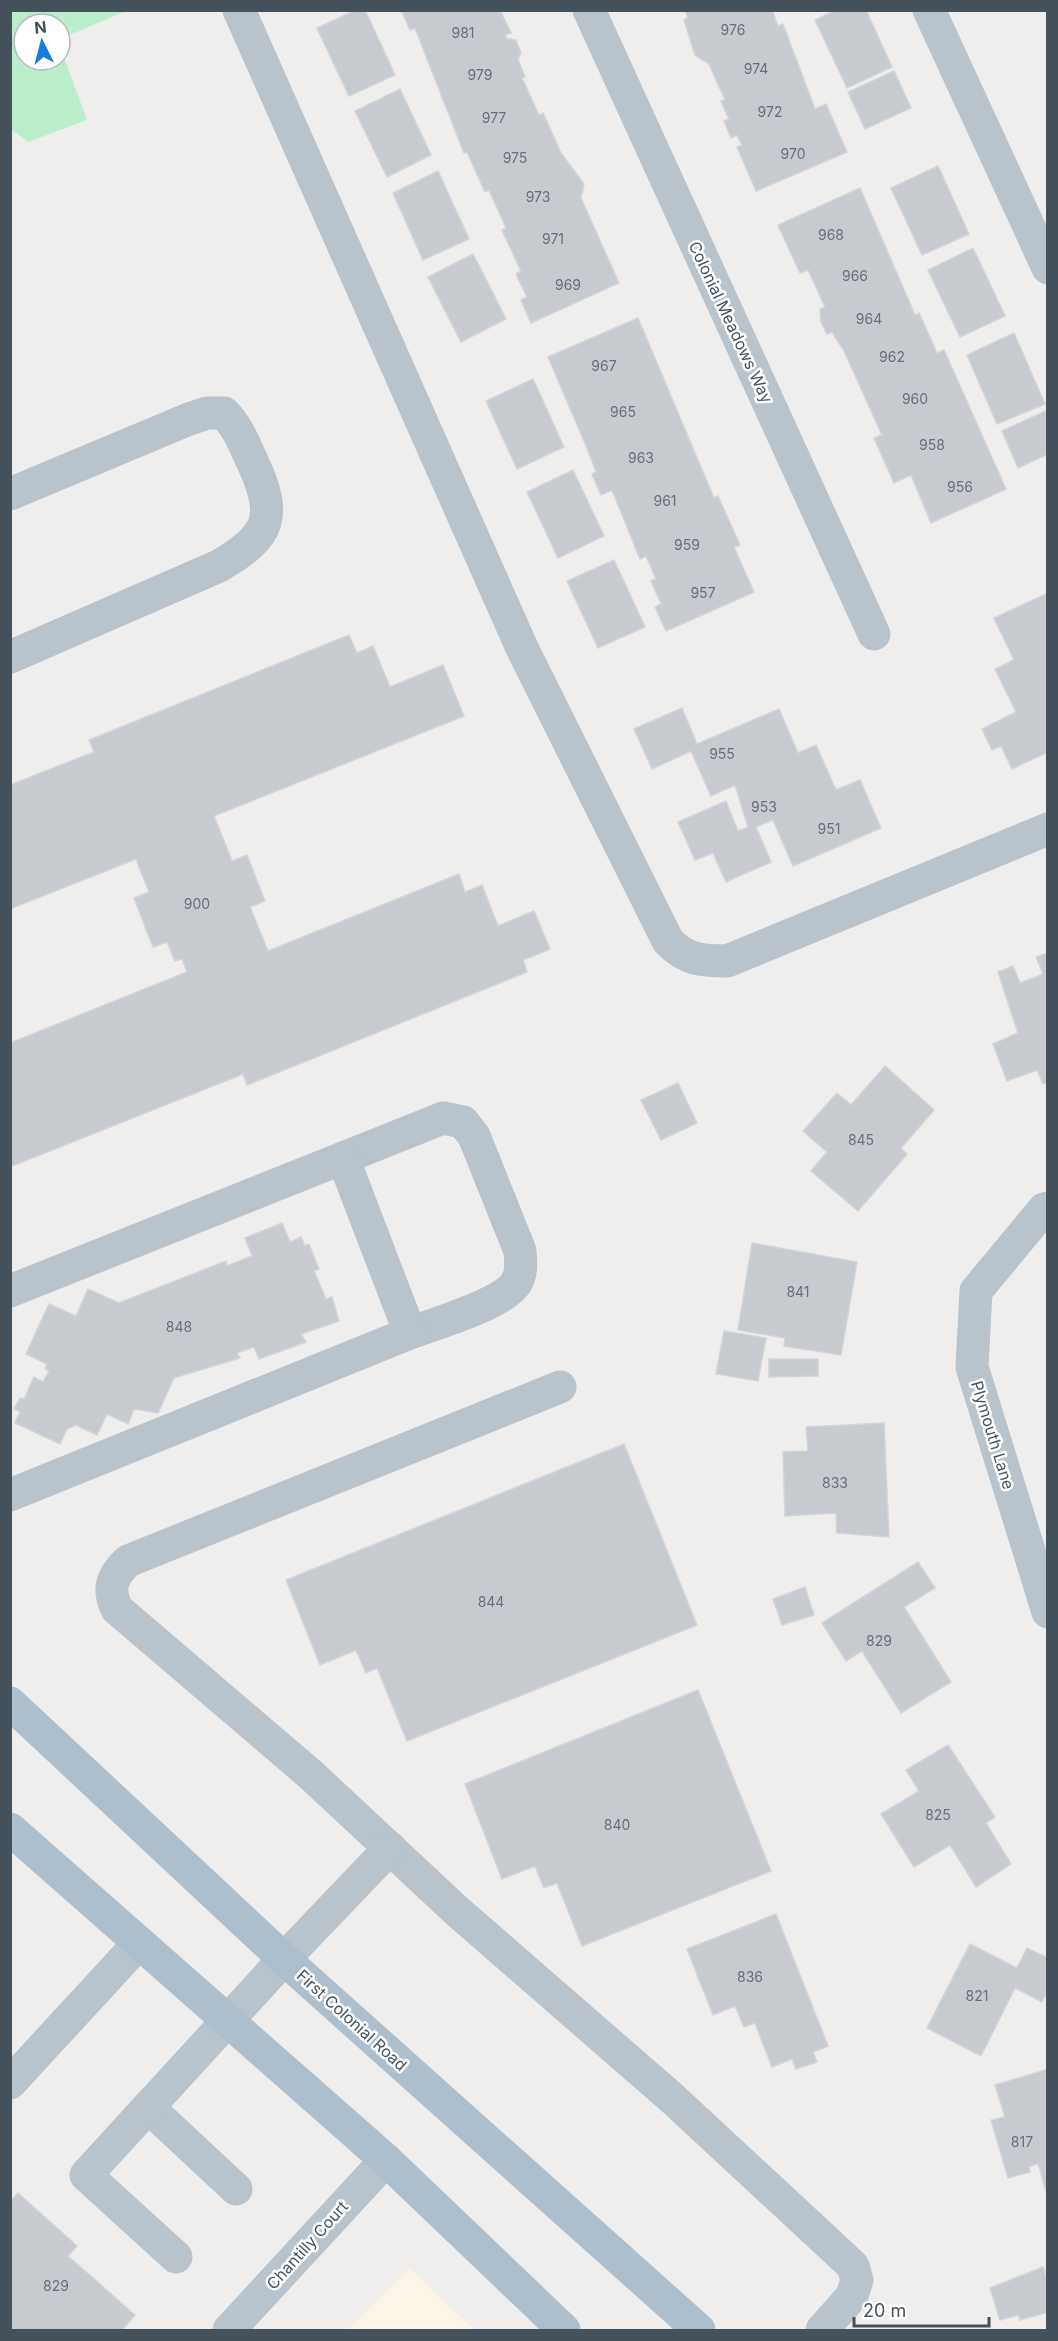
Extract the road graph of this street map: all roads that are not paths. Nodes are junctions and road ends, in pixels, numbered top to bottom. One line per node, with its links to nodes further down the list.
1 (239, 10): 8 (street)
2 (589, 10): 6 (street, Colonial Meadows Way)
3 (929, 10): 4 (street)
4 (1047, 268)
5 (10, 494): 7 (street)
6 (874, 634)
7 (10, 657)
8 (1047, 828)
9 (344, 1158): 11 (street); 12 (street); 12 (street)
10 (1047, 1208): 15 (street, Plymouth Lane)
11 (10, 1292)
12 (410, 1333): 14 (street)
13 (560, 1387): 18 (street)
14 (10, 1495)
15 (1047, 1612)
16 (10, 1703): 20 (main road, First Colonial Road)
17 (10, 1829): 19 (main road)
18 (390, 1848): 20 (street); 30 (street)
19 (139, 1943): 21 (main road); 22 (street)
20 (284, 1959): 21 (street); 29 (main road, First Colonial Road)
21 (227, 2021): 23 (street); 24 (main road)
22 (10, 2083)
23 (148, 2107): 25 (street); 26 (street)
24 (386, 2160): 27 (street, Chantilly Court); 28 (main road)
25 (236, 2188)
26 (176, 2257)
27 (229, 2331)
28 (564, 2331)
29 (699, 2331)
30 (822, 2331)

